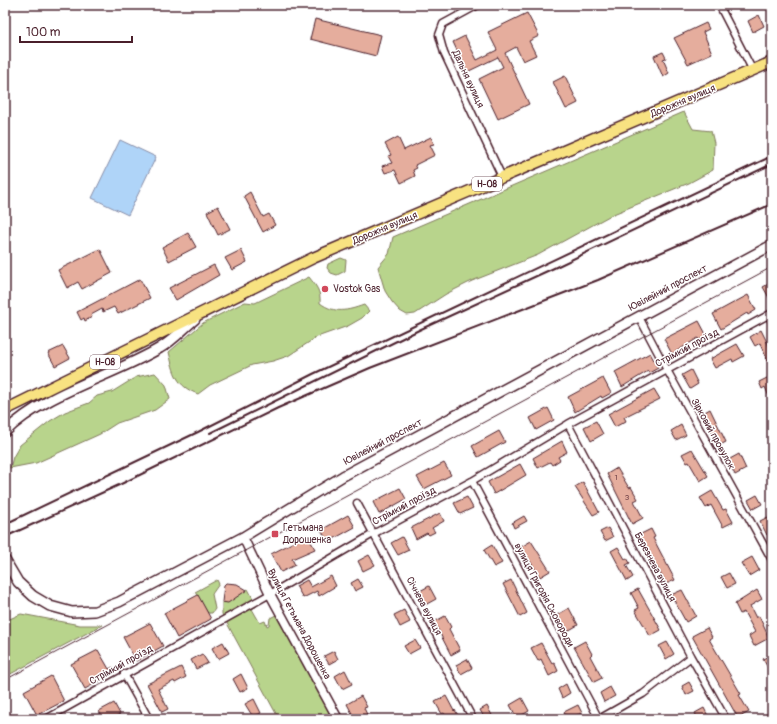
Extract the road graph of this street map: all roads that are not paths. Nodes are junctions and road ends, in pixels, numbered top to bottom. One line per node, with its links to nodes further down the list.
1 (478, 5): 5 (street, Дальня вулиця)
2 (719, 5): 4 (street)
3 (772, 62): 4 (main road, Дорожня вулиця / Н-08)
4 (753, 71): 5 (main road, Дорожня вулиця / Н-08)
5 (502, 177): 7 (main road, Дорожня вулиця / Н-08)
6 (772, 245): 9 (main road, Ювілейний проспект)
7 (204, 311): 12 (main road, Дорожня вулиця / Н-08); 14 (main road)
8 (770, 314): 10 (street); 11 (street, Стрімкий проїзд)
9 (639, 317): 11 (street, Зірковий провулок); 18 (main road, Ювілейний проспект)
10 (772, 322)
11 (667, 370): 13 (street, Стрімкий проїзд); 19 (street, Зірковий провулок)
12 (5, 410)
13 (568, 424): 15 (street, Стрімкий проїзд); 22 (street, Березнева вулиця)
14 (5, 432)
15 (472, 481): 17 (street, Стрімкий проїзд); 28 (street, вулиця Григорія Сковороди)
16 (357, 503): 17 (street, Січнева вулиця)
17 (373, 534): 21 (street, Стрімкий проїзд); 27 (street, Січнева вулиця)
18 (243, 537): 20 (main road, Ювілейний проспект); 21 (street, Вулиця Гетьмана Дорошенка)
19 (772, 560)
20 (7, 565)
21 (270, 594): 23 (street, Стрімкий проїзд); 26 (street, Вулиця Гетьмана Дорошенка)
22 (691, 657): 28 (street); 29 (street, Березнева вулиця)
23 (124, 674): 24 (street, Стрімкий проїзд); 25 (street)
24 (46, 719)
25 (149, 719)
26 (338, 719)
27 (474, 719)
28 (599, 719)
29 (726, 719)

